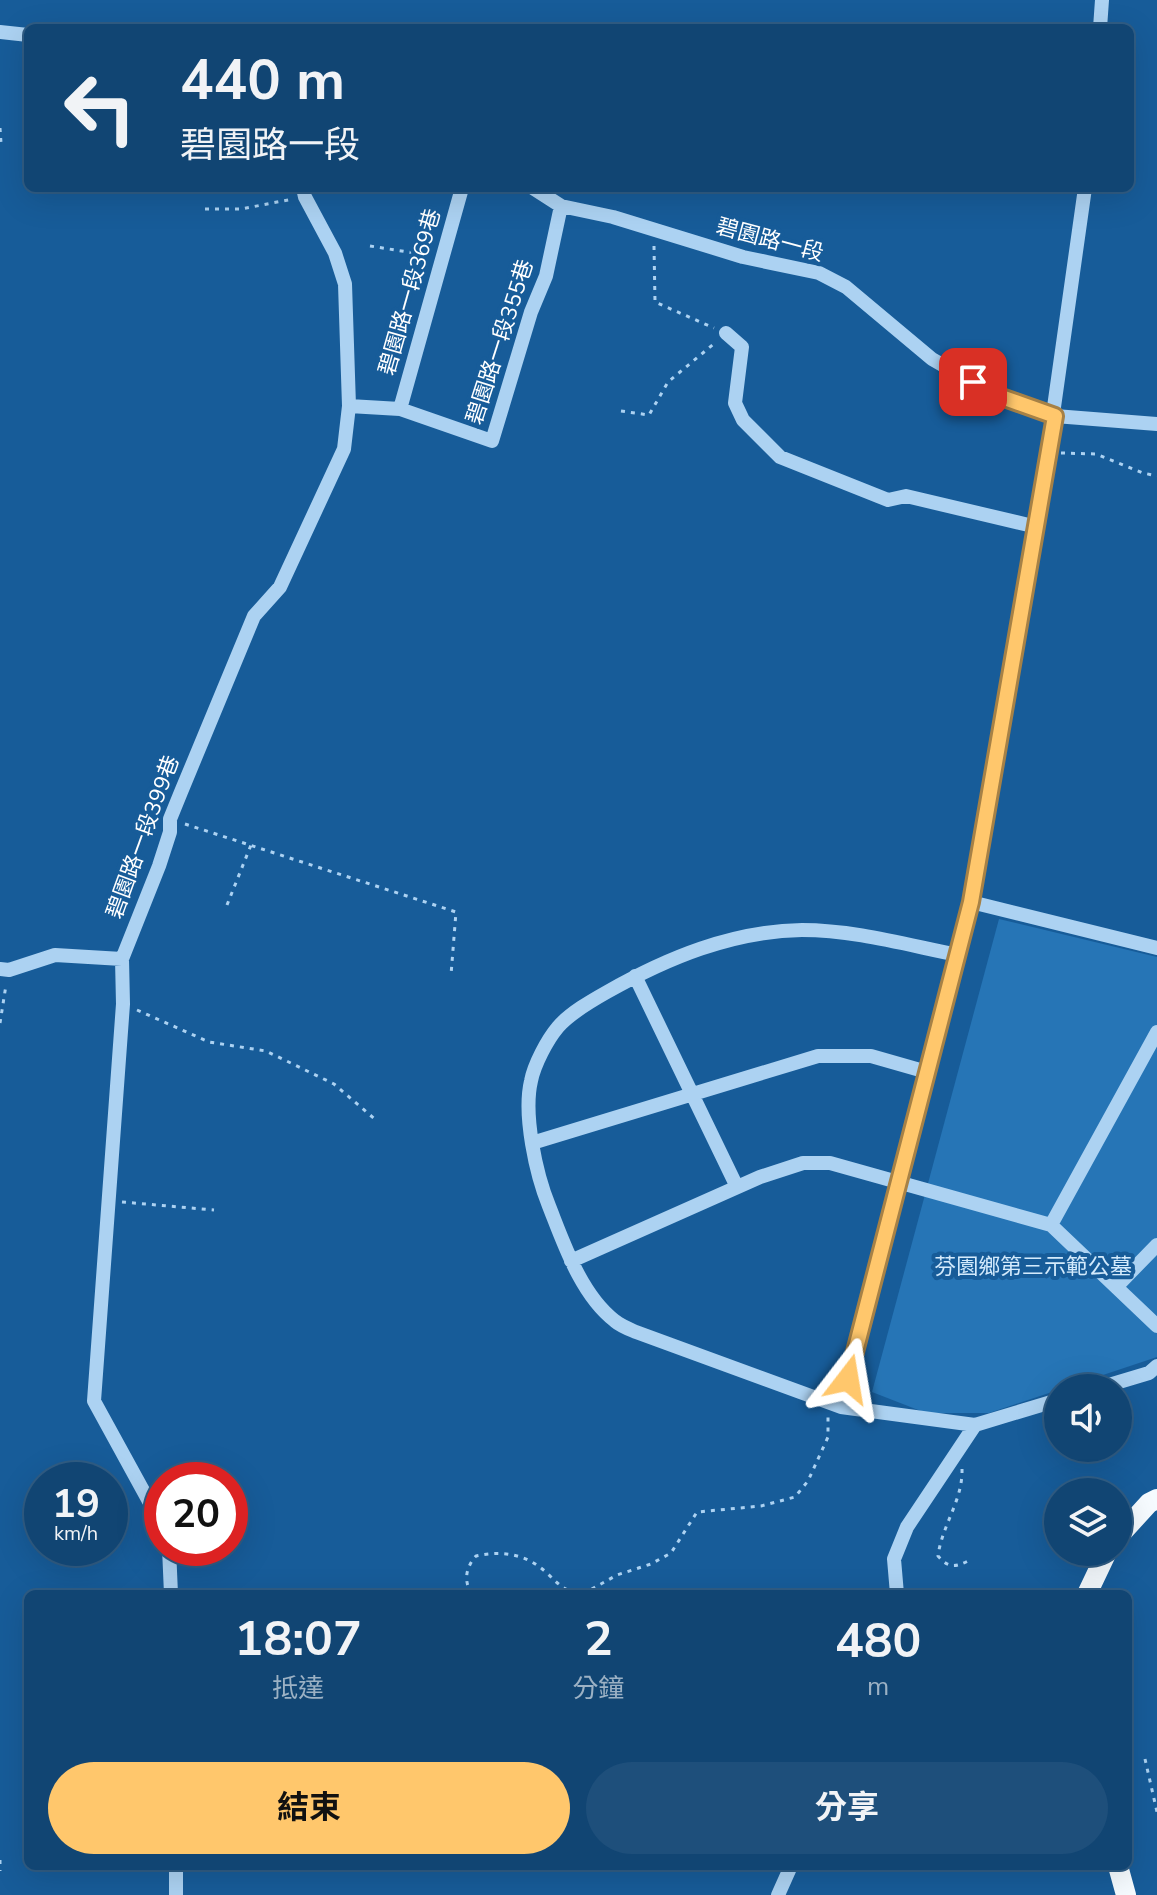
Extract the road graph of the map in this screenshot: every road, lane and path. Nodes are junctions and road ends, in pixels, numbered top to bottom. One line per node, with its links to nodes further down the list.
1 (1102, 0): 2 (street)
2 (1100, 24)
3 (0, 32): 4 (street)
4 (24, 35)
5 (0, 128): 6 (path)
6 (1, 143)
7 (461, 192): 15 (street, 碧園路一段369巷)
8 (539, 192): 11 (street, 碧園路一段)
9 (1084, 192): 20 (street)
10 (304, 193): 12 (path); 17 (street, 碧園路一段399巷)
11 (561, 206): 13 (street, 碧園路一段); 18 (street, 碧園路一段355巷)
12 (205, 209)
13 (654, 230): 16 (path); 20 (street, 碧園路一段)
14 (370, 246): 15 (path)
15 (443, 257): 18 (street, 碧園路一段369巷)
16 (726, 333): 19 (path); 24 (street)
17 (349, 406): 18 (street, 碧園路一段355巷); 25 (street, 碧園路一段399巷)
18 (400, 409)
19 (621, 411)
20 (1055, 416): 21 (street, 碧園路一段); 22 (street)
21 (1157, 424)
22 (1049, 452): 23 (path); 24 (street)
23 (1157, 476)
24 (1037, 527): 27 (street)
25 (170, 819): 26 (path); 31 (street, 碧園路一段399巷)
26 (251, 845): 28 (path); 33 (path)
27 (971, 902): 29 (street); 30 (street)
28 (227, 905)
29 (1157, 948)
30 (958, 955): 34 (street); 38 (street)
31 (122, 959): 32 (street); 35 (street, 碧園路一段399巷)
32 (4, 969): 36 (path)
33 (451, 975)
34 (635, 976): 39 (street); 41 (street)
35 (123, 1004): 40 (path); 44 (street, 碧園路一段399巷)
36 (0, 1023)
37 (1157, 1032): 46 (street)
38 (927, 1072): 39 (street); 42 (street)
39 (692, 1095): 41 (street); 43 (street)
40 (377, 1121)
41 (532, 1143): 48 (street)
42 (898, 1181): 43 (street); 46 (street); 54 (street)
43 (737, 1187): 48 (street)
44 (108, 1201): 45 (path); 57 (street, 碧園路一段399巷)
45 (214, 1210)
46 (1051, 1225): 49 (street)
47 (1157, 1245): 49 (street)
48 (571, 1261): 54 (street)
49 (1117, 1286): 50 (street)
50 (1157, 1326)
51 (1157, 1366): 52 (street)
52 (1132, 1378)
53 (1044, 1404): 55 (street)
54 (836, 1405): 55 (street); 66 (path)
55 (975, 1425): 56 (street)
56 (961, 1444): 60 (path); 67 (street)
57 (144, 1492)
58 (1157, 1499): 59 (main road)
59 (1132, 1522)
60 (970, 1560)
61 (170, 1566): 63 (street)
62 (1100, 1566): 68 (main road)
63 (171, 1590)
64 (470, 1590): 65 (path)
65 (569, 1590)
66 (589, 1590)
67 (897, 1590)
68 (1089, 1590)
69 (1145, 1759): 70 (path)
70 (1157, 1812)
71 (0, 1860): 75 (path)
72 (176, 1870): 76 (street)
73 (789, 1870): 77 (street)
74 (1119, 1870): 78 (main road)
75 (0, 1871)
76 (176, 1895)
77 (778, 1895)
78 (1126, 1895)

